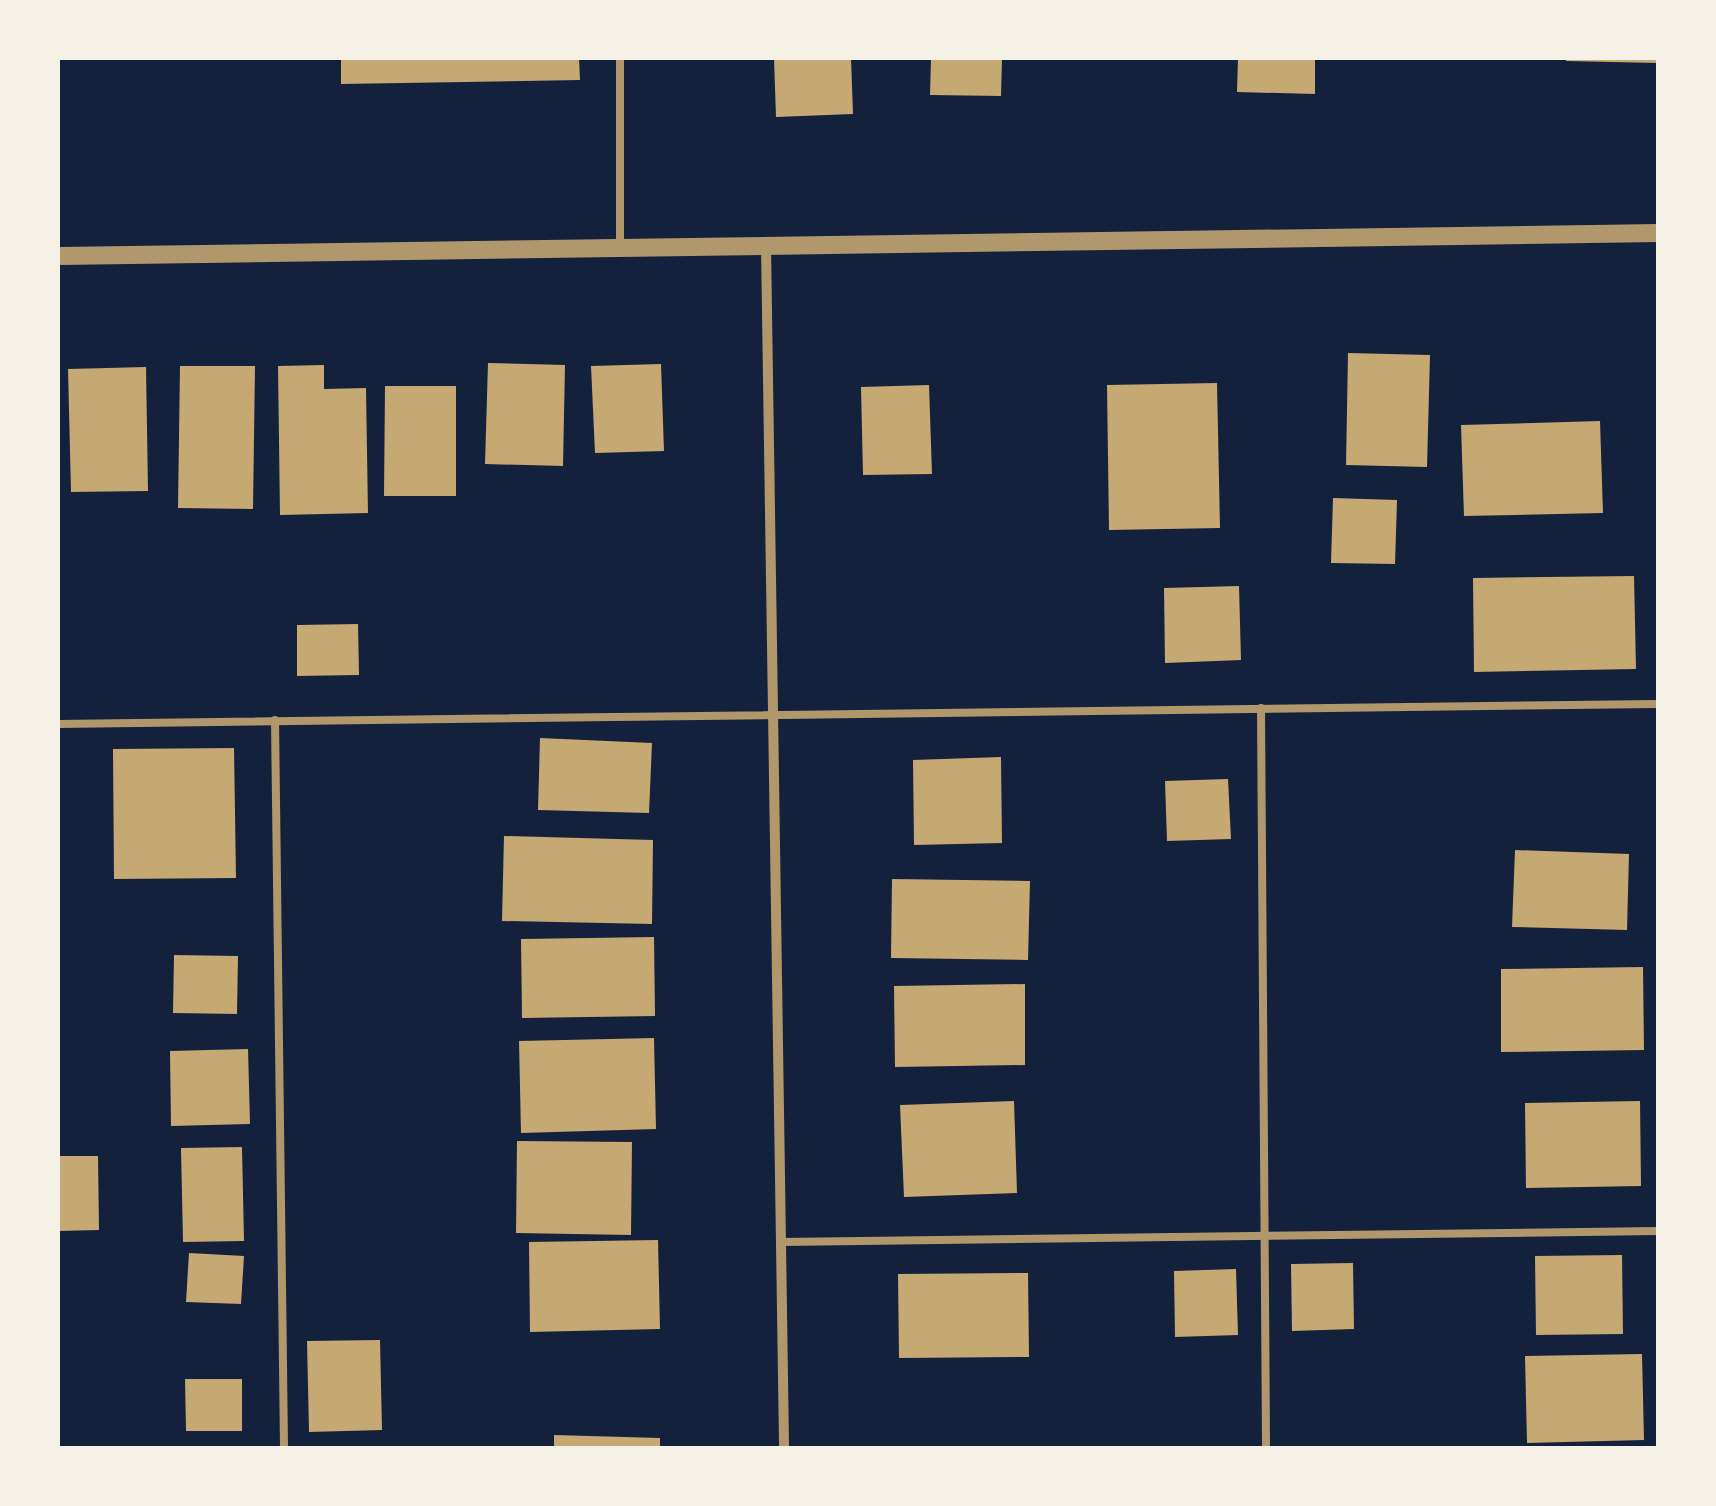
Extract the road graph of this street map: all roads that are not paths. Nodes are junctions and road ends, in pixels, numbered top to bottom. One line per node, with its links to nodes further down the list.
1 (620, 58): 4 (lane)
2 (1658, 232): 3 (street)
3 (766, 243): 4 (street); 8 (street)
4 (620, 246): 5 (street)
5 (58, 256)
6 (1658, 704): 7 (lane)
7 (1261, 708): 8 (lane); 12 (lane)
8 (774, 710): 9 (lane); 13 (street)
9 (275, 720): 10 (lane); 14 (lane)
10 (58, 724)
11 (1658, 1231): 12 (lane)
12 (1264, 1241): 13 (lane); 16 (lane)
13 (781, 1242): 15 (street)
14 (284, 1448)
15 (784, 1448)
16 (1266, 1448)

